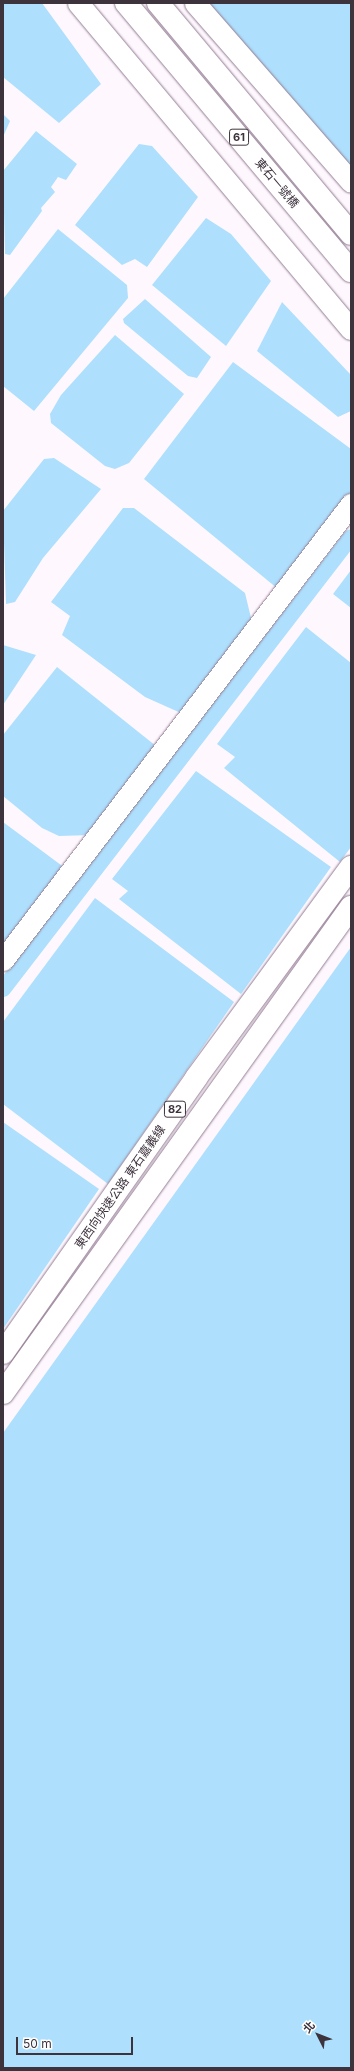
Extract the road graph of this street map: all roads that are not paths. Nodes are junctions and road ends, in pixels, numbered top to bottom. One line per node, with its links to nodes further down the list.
1 (78, 3): 8 (street)
2 (126, 3): 7 (main road, 東石一號橋 / 61)
3 (158, 3): 6 (main road, 東石一號橋 / 61)
4 (195, 3): 5 (street)
5 (351, 182)
6 (351, 234)
7 (351, 271)
8 (351, 329)
9 (351, 504): 12 (street)
10 (351, 867): 13 (main road, 東西向快速公路 東石嘉義線 / 82)
11 (351, 907): 14 (main road, 東西向快速公路 東石嘉義線 / 82)
12 (3, 960)
13 (3, 1353)
14 (3, 1393)

